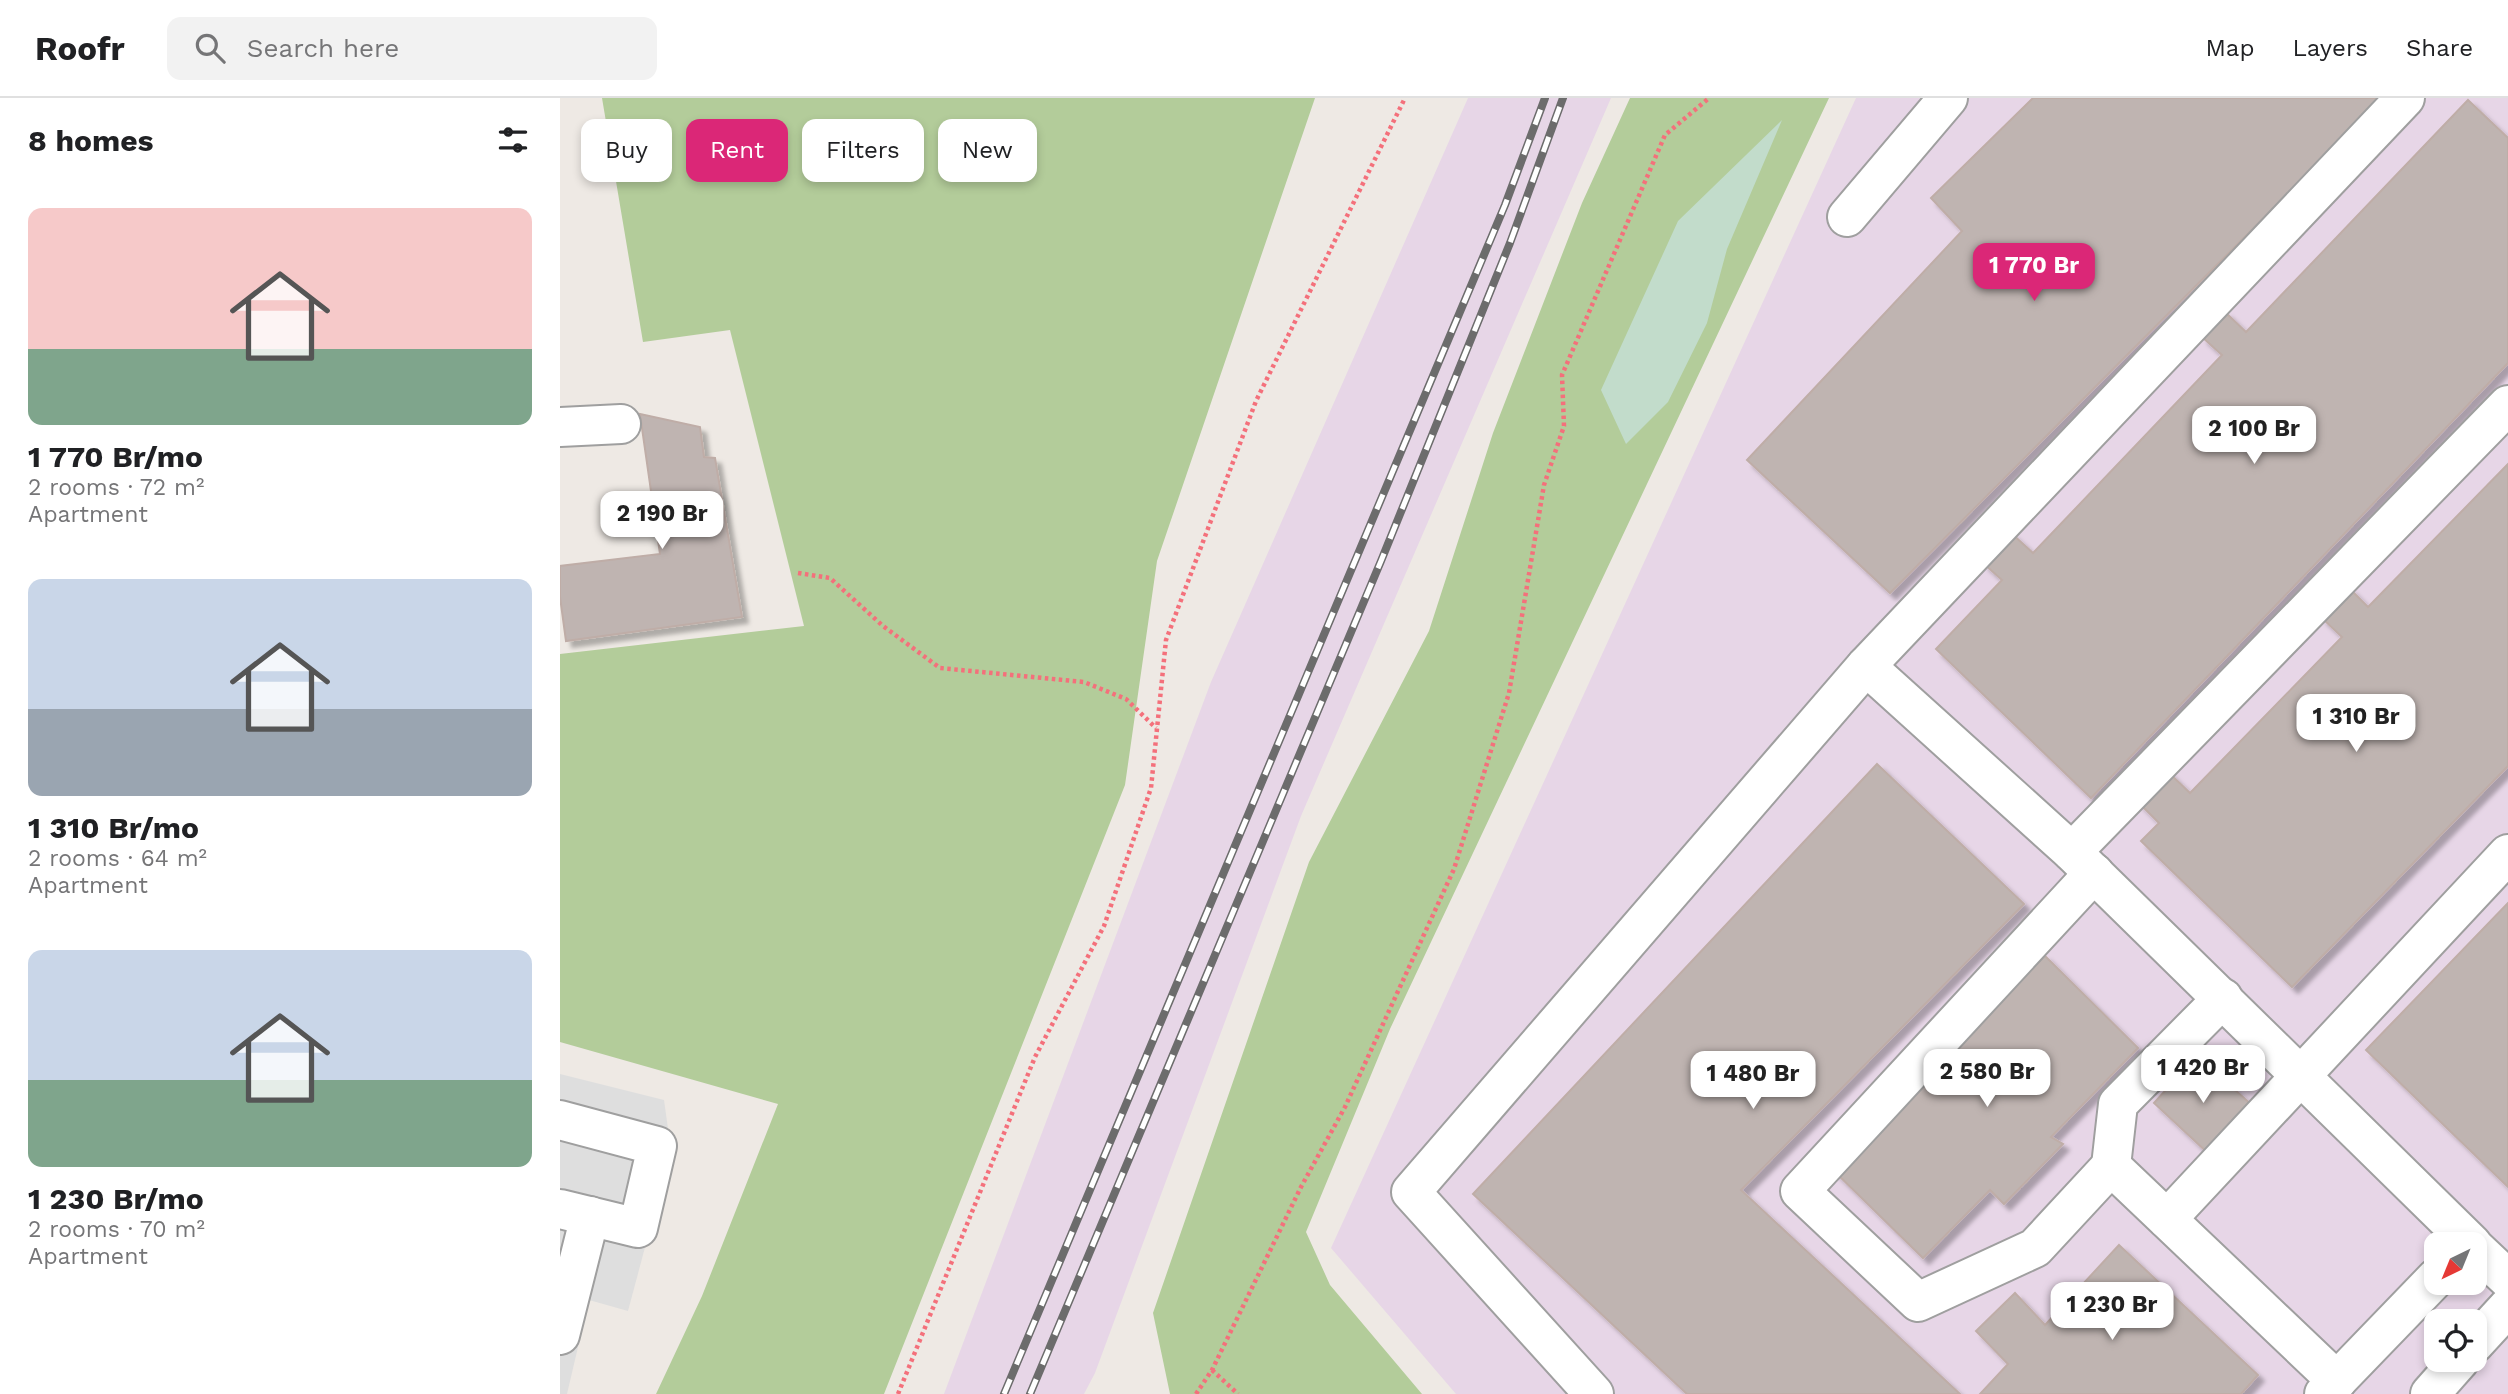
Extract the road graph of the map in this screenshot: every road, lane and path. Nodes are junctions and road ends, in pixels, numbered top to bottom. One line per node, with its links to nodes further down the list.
1 (1405, 98): 11 (path)
2 (1709, 98): 27 (path)
3 (1948, 98): 5 (lane)
4 (2404, 98): 10 (lane)
5 (1847, 217)
6 (2508, 405): 13 (lane)
7 (621, 424): 8 (lane)
8 (560, 427)
9 (798, 573): 11 (path)
10 (1866, 666): 13 (lane); 33 (lane)
11 (1157, 728): 30 (path)
12 (2508, 854): 15 (lane)
13 (2083, 863): 14 (lane); 17 (lane)
14 (2222, 998): 15 (lane); 17 (lane)
15 (2302, 1075): 19 (lane); 20 (lane)
16 (560, 1121): 18 (lane)
17 (2111, 1166): 19 (lane)
18 (575, 1212): 26 (lane)
19 (2167, 1219): 29 (lane)
20 (2459, 1232)
21 (2487, 1259): 22 (lane)
22 (2508, 1279)
23 (2424, 1290): 29 (lane)
24 (2508, 1307): 25 (lane)
25 (2487, 1330)
26 (560, 1335)
27 (1212, 1370): 31 (path); 32 (path)
28 (2449, 1372): 34 (lane)
29 (2331, 1387)
30 (898, 1394)
31 (1195, 1394)
32 (1238, 1394)
33 (1594, 1394)
34 (2430, 1394)

